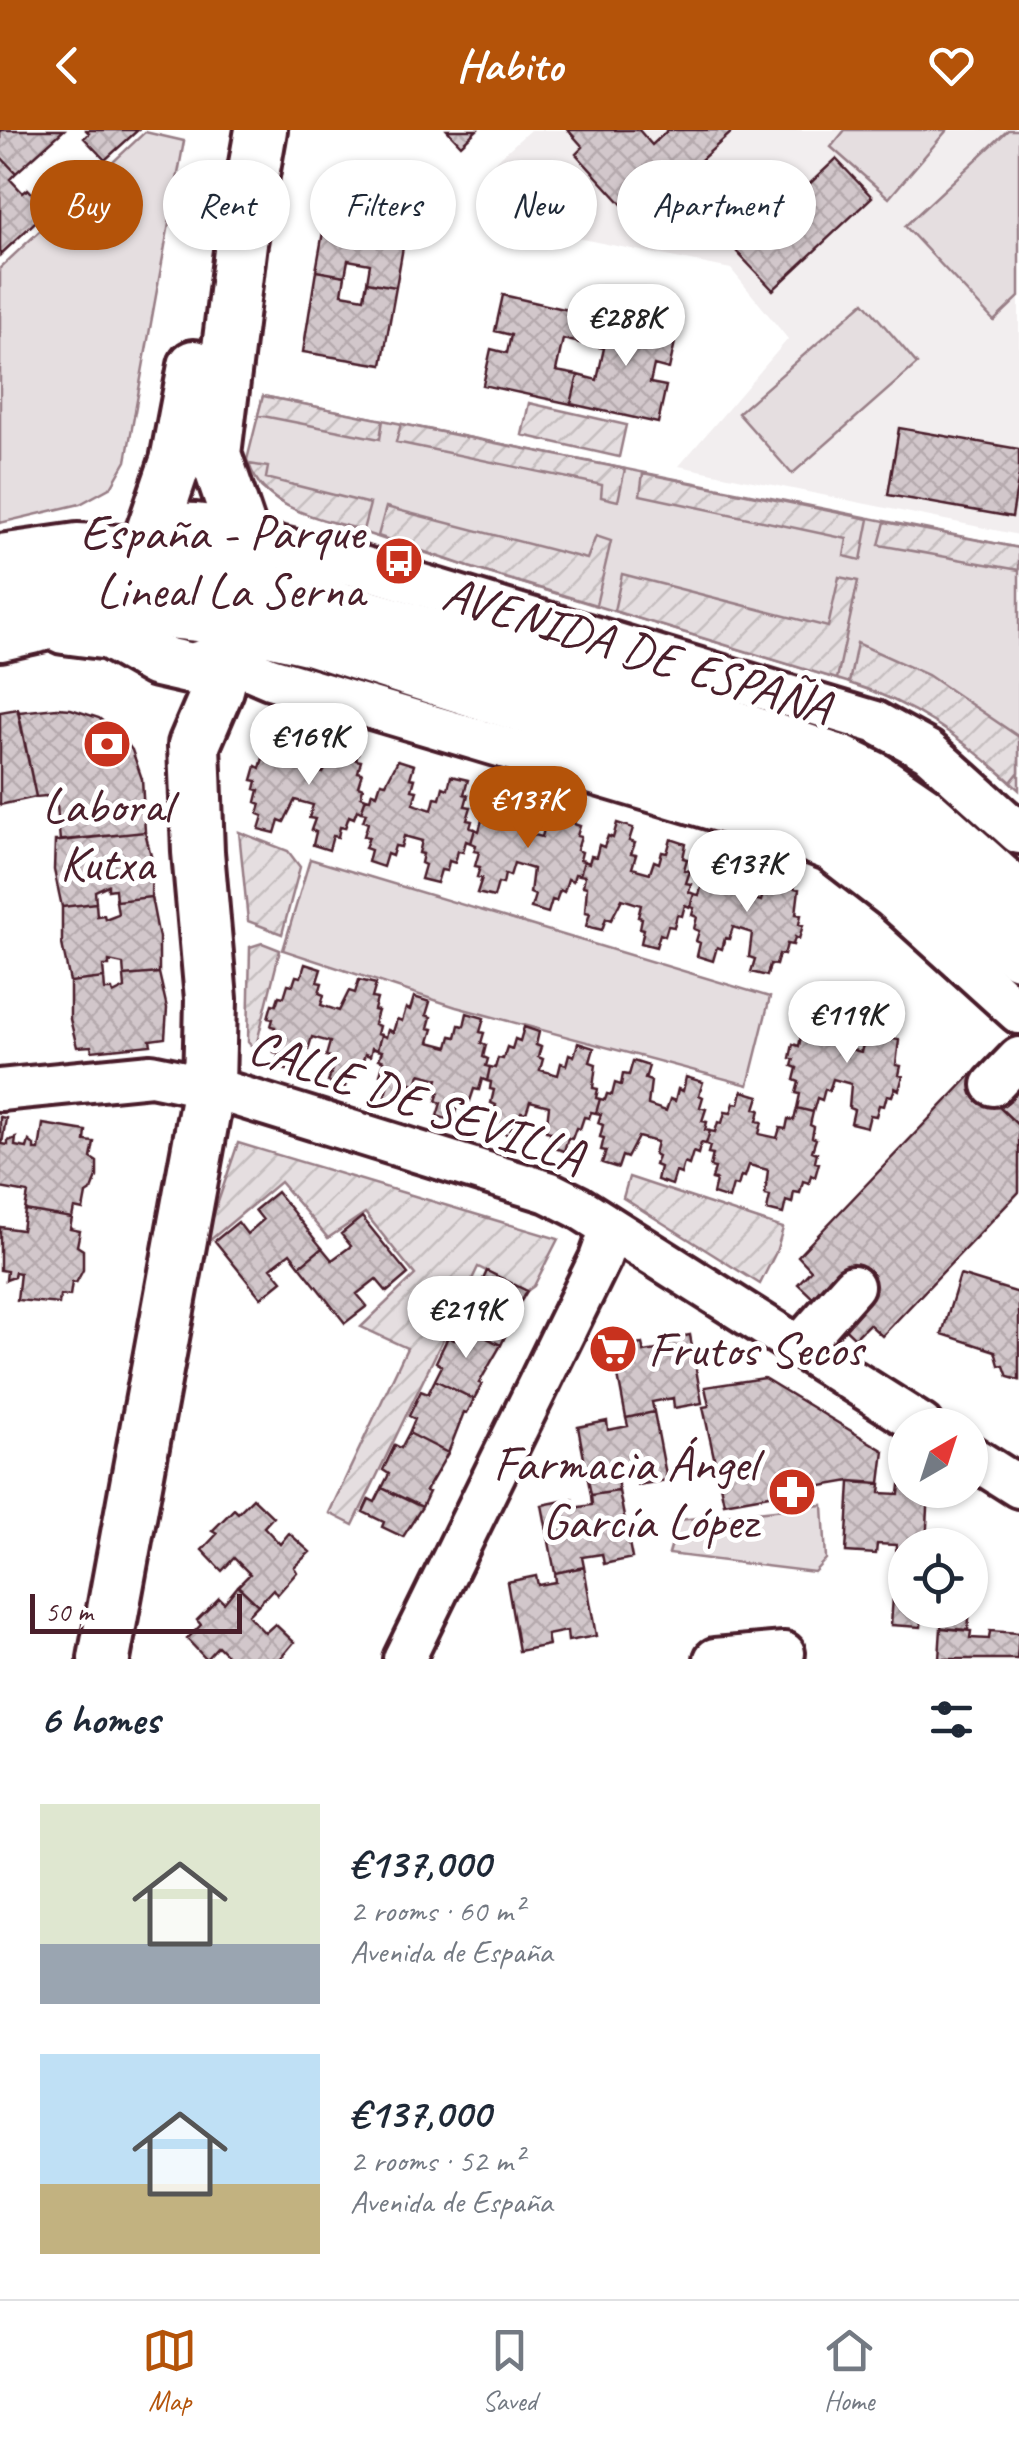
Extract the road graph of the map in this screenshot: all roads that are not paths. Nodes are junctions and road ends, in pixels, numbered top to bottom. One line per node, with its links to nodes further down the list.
1 (235, 130): 4 (main road)
2 (260, 130): 5 (main road)
3 (0, 555): 4 (street, AVENIDA DE ESPAÑA)
4 (133, 565): 5 (main road, AVENIDA DE ESPAÑA); 5 (main road, AVENIDA DE ESPAÑA); 6 (main road, AVENIDA DE ESPAÑA); 7 (main road)
5 (247, 598): 7 (main road, AVENIDA DE ESPAÑA); 8 (main road); 9 (street, AVENIDA DE ESPAÑA); 10 (main road, AVENIDA DE ESPAÑA); 11 (main road, AVENIDA DE ESPAÑA); 12 (street, AVENIDA DE ESPAÑA)
6 (8, 619): 7 (main road, AVENIDA DE ESPAÑA)
7 (142, 650): 8 (main road)
8 (194, 744): 13 (main road)
9 (1019, 832)
10 (1019, 897)
11 (1019, 953)
12 (1019, 1013)
13 (209, 1087): 14 (street, CALLE DE SEVILLA); 15 (street, CALLE DE SEVILLA); 22 (main road)
14 (0, 1090)
15 (611, 1228): 17 (street, CALLE DE SEVILLA); 23 (street)
16 (853, 1286): 17 (street)
17 (799, 1347): 18 (street, CALLE DE SEVILLA)
18 (895, 1408)
19 (988, 1467): 20 (street)
20 (1019, 1487)
21 (784, 1654): 24 (street)
22 (104, 1659)
23 (404, 1659)
24 (714, 1659)

